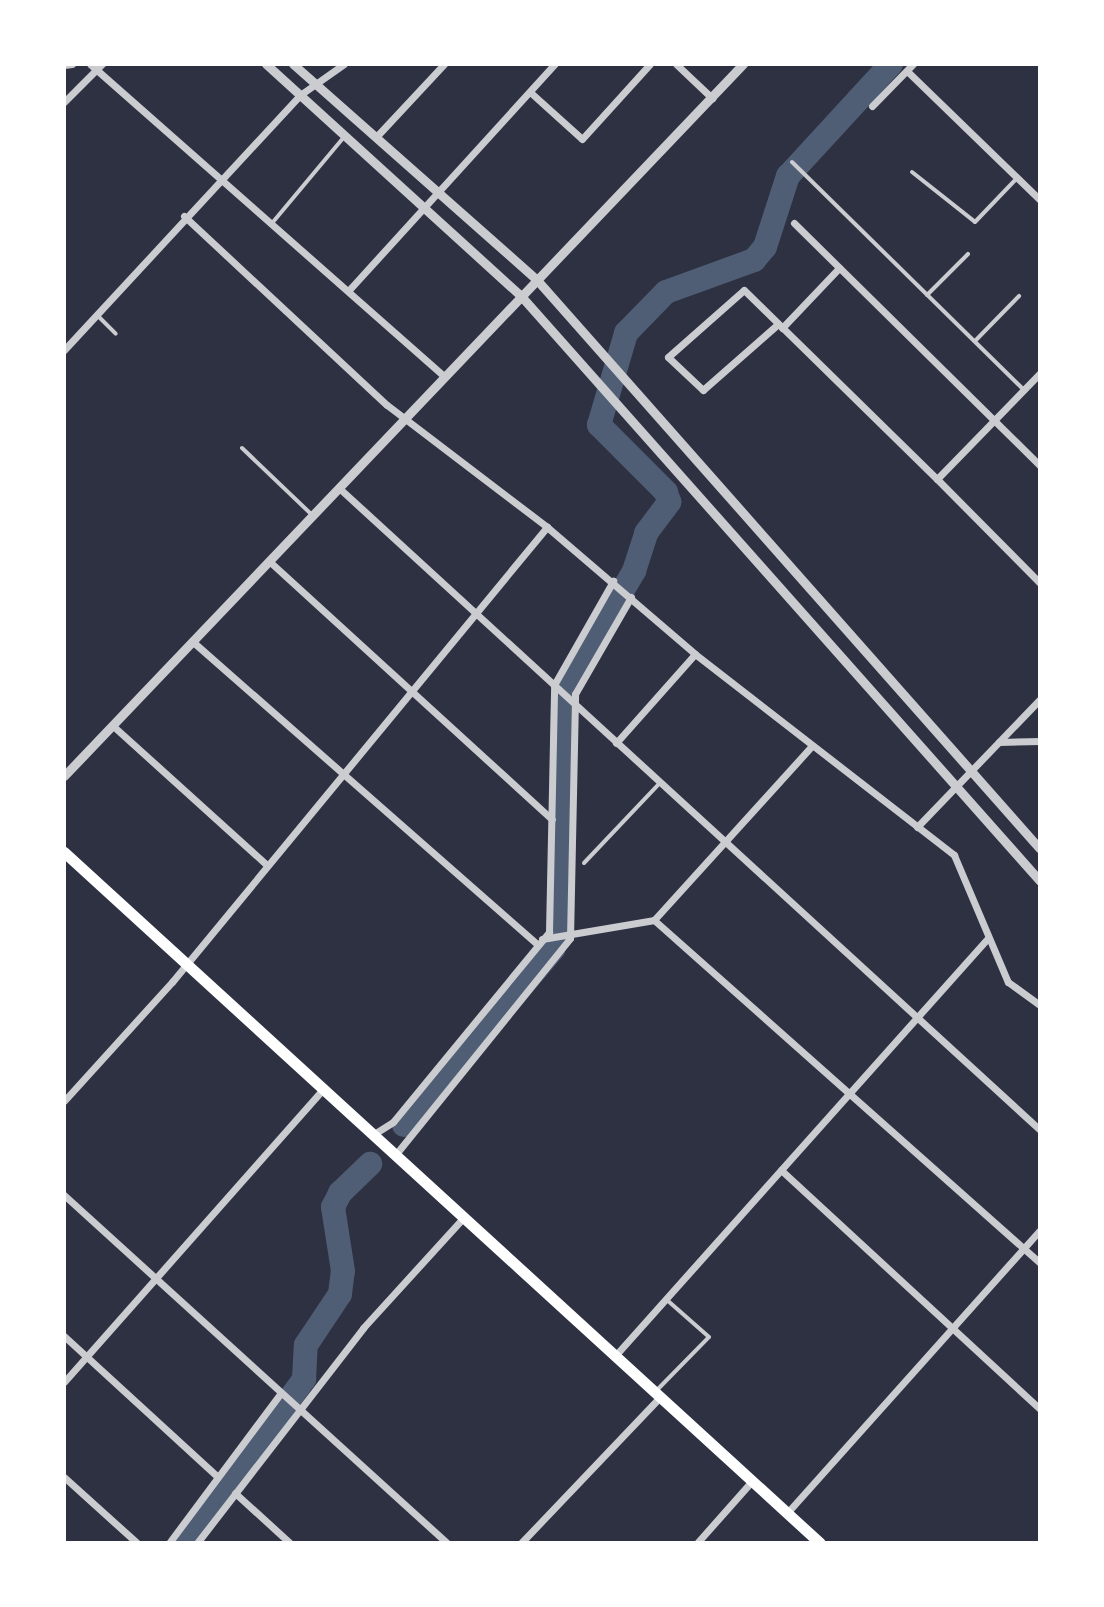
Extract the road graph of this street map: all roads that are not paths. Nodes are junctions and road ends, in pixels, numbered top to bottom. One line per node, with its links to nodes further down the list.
1 (72, 64): 10 (street)
2 (266, 64): 15 (street)
3 (293, 64): 13 (street)
4 (344, 64): 13 (street)
5 (444, 64): 20 (street)
6 (555, 64): 14 (street)
7 (650, 64): 14 (street)
8 (676, 64): 16 (street)
9 (743, 64): 16 (street)
10 (64, 65)
11 (96, 66): 17 (street); 24 (street)
12 (910, 67): 18 (street); 23 (street)
13 (315, 86): 15 (street); 20 (street)
14 (530, 92): 25 (street)
15 (300, 95): 19 (street); 24 (street)
16 (712, 98): 33 (street)
17 (64, 102)
18 (872, 106)
19 (345, 136): 27 (street); 29 (lane)
20 (376, 137): 25 (street)
21 (792, 162): 35 (lane)
22 (912, 172): 23 (lane)
23 (1017, 178): 26 (street)
24 (226, 180): 28 (street); 29 (street)
25 (438, 192): 27 (street); 33 (street)
26 (1040, 200)
27 (421, 210): 34 (street); 36 (street)
28 (184, 216): 38 (street); 46 (street)
29 (273, 222): 34 (street)
30 (794, 223): 32 (street)
31 (968, 254): 35 (lane)
32 (839, 268): 39 (street); 47 (street)
33 (537, 280): 36 (street); 71 (street)
34 (349, 290): 43 (street)
35 (927, 295): 41 (lane)
36 (521, 296): 43 (street); 74 (street)
37 (1019, 296): 41 (lane)
38 (98, 316): 40 (lane); 42 (street)
39 (780, 326): 39 (street); 50 (street)
40 (116, 334)
41 (975, 341): 45 (lane)
42 (64, 350)
43 (445, 377): 46 (street)
44 (1038, 378): 45 (street)
45 (1024, 390): 47 (street)
46 (407, 418): 51 (street); 53 (street)
47 (994, 421): 49 (street); 50 (street)
48 (242, 448): 52 (lane)
49 (1040, 466)
50 (937, 479): 56 (street)
51 (339, 488): 52 (street); 58 (street)
52 (312, 515): 54 (street)
53 (547, 527): 55 (street); 58 (street)
54 (269, 561): 59 (street); 62 (street)
55 (615, 583): 57 (street); 61 (street)
56 (1040, 583)
57 (630, 596): 60 (street); 64 (street)
58 (475, 613): 61 (street); 62 (street)
59 (192, 641): 65 (street); 70 (street)
60 (695, 654): 68 (street); 69 (street)
61 (556, 688): 64 (street); 75 (street)
62 (408, 693): 70 (street); 75 (street)
63 (1040, 699): 67 (street)
64 (574, 703): 68 (street); 84 (street)
65 (112, 725): 72 (street); 81 (street)
66 (1040, 741): 67 (street)
67 (999, 742): 71 (street)
68 (616, 743): 73 (street)
69 (812, 746): 76 (street); 77 (street)
70 (342, 772): 81 (street); 86 (street)
71 (971, 772): 74 (street); 78 (street)
72 (64, 776)
73 (660, 783): 77 (street); 80 (lane)
74 (956, 787): 76 (street); 82 (street)
75 (552, 819): 86 (street)
76 (917, 827): 85 (street)
77 (724, 843): 83 (street); 89 (street)
78 (1040, 849)
79 (64, 852): 87 (main road)
80 (584, 863)
81 (266, 864): 87 (street)
82 (1040, 881)
83 (654, 920): 84 (street); 91 (street)
84 (567, 938): 86 (street); 95 (street)
85 (988, 938): 88 (street); 89 (street)
86 (540, 942): 94 (street)
87 (186, 961): 90 (main road); 92 (street)
88 (1040, 1005)
89 (915, 1019): 91 (street); 93 (street)
90 (324, 1088): 94 (main road); 102 (street)
91 (849, 1092): 96 (street); 100 (street)
92 (64, 1101)
93 (1040, 1130)
94 (374, 1134): 95 (main road)
95 (396, 1154): 98 (main road)
96 (781, 1170): 103 (street); 104 (street)
97 (64, 1195): 102 (street)
98 (464, 1217): 107 (main road); 111 (street)
99 (1040, 1230): 100 (street)
100 (1024, 1248): 101 (street); 104 (street)
101 (1040, 1263)
102 (156, 1276): 106 (street); 109 (street)
103 (664, 1297): 107 (street); 110 (lane)
104 (952, 1329): 112 (street); 117 (street)
105 (64, 1336): 106 (street)
106 (87, 1357): 108 (street); 113 (street)
107 (614, 1357): 110 (main road)
108 (64, 1382)
109 (280, 1394): 111 (street); 113 (street)
110 (658, 1394): 115 (main road); 123 (street)
111 (297, 1409): 116 (street); 122 (street)
112 (1040, 1409)
113 (217, 1476): 119 (street)
114 (64, 1477): 118 (street)
115 (752, 1481): 117 (main road); 124 (street)
116 (235, 1493): 120 (street); 121 (street)
117 (787, 1513): 125 (main road)
118 (137, 1543)
119 (169, 1543)
120 (197, 1543)
121 (290, 1543)
122 (447, 1543)
123 (521, 1543)
124 (697, 1543)
125 (820, 1543)

